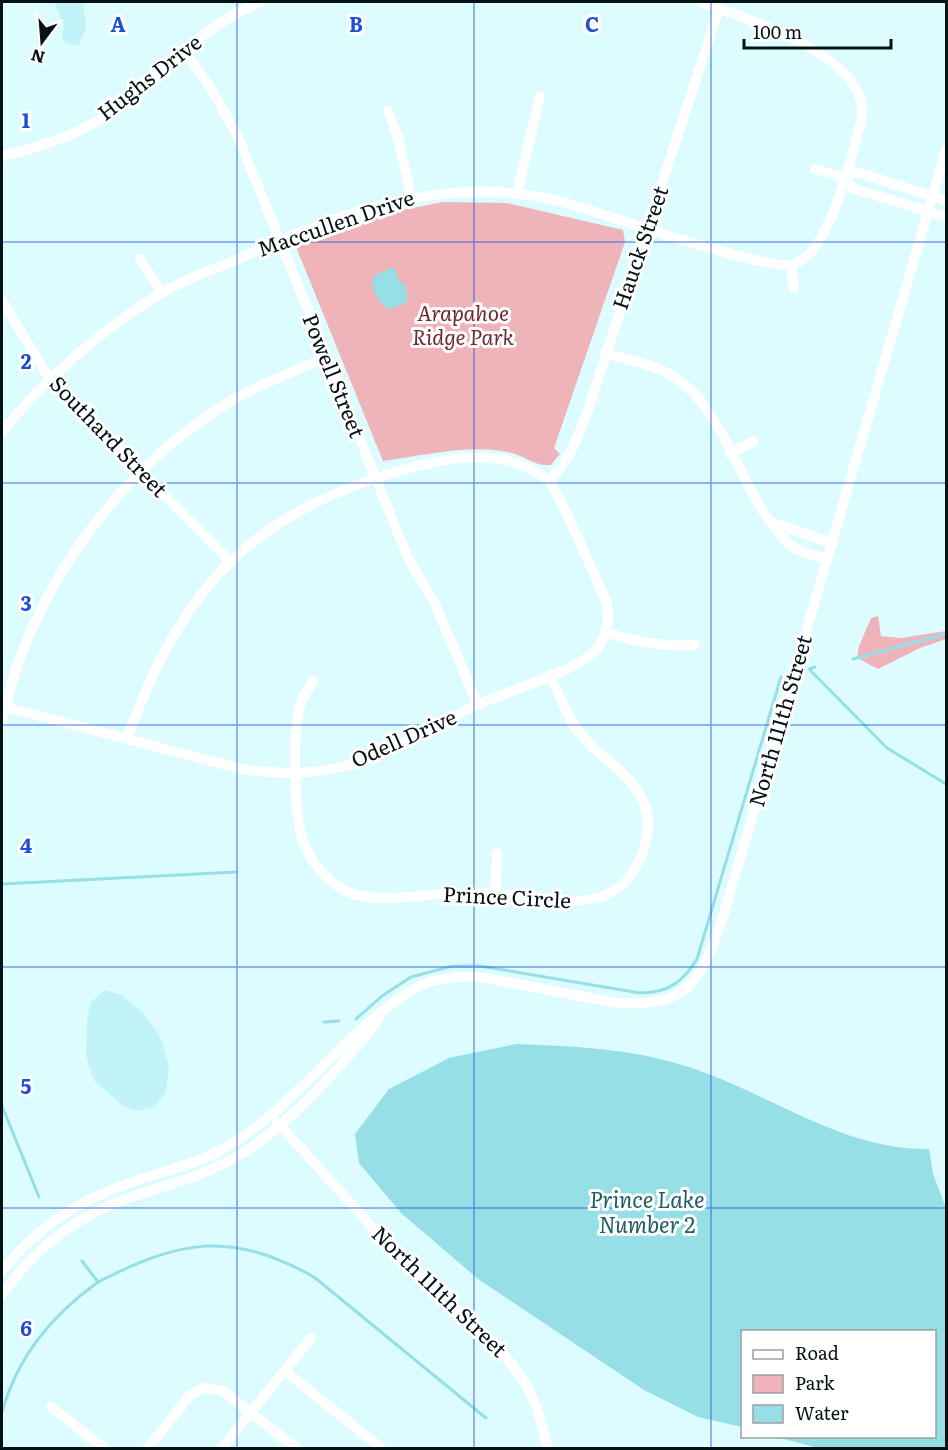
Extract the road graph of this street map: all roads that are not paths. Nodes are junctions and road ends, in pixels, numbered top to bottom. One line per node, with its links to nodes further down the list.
1 (261, 2): 3 (street, Hughs Drive)
2 (701, 2): 4 (street)
3 (248, 4): 5 (street, Hughs Drive)
4 (719, 9): 11 (street); 18 (street, Hauck Street)
5 (184, 50): 9 (street, Hughs Drive); 19 (street, Powell Street)
6 (540, 96): 12 (street)
7 (388, 111): 13 (street)
8 (946, 150): 14 (street, North 111th Street)
9 (2, 156)
10 (815, 169): 11 (street)
11 (843, 177): 14 (street); 16 (street); 21 (street)
12 (517, 193): 13 (street, Maccullen Drive); 18 (street, Maccullen Drive)
13 (411, 196): 19 (street, Maccullen Drive)
14 (932, 197): 15 (street); 16 (street, North 111th Street)
15 (946, 201)
16 (928, 211): 17 (street); 35 (street, North 111th Street)
17 (946, 217)
18 (649, 228): 21 (street, Maccullen Drive); 25 (street, Hauck Street)
19 (278, 240): 23 (street, Maccullen Drive); 26 (street, Powell Street)
20 (140, 259): 23 (street)
21 (791, 265): 22 (street)
22 (794, 288)
23 (162, 293): 27 (street, Maccullen Drive)
24 (2, 300): 27 (street, Southard Street)
25 (605, 353): 30 (street); 33 (street, Hauck Street)
26 (325, 358): 31 (street); 32 (street, Powell Street)
27 (50, 380): 28 (street, Maccullen Drive); 31 (street, Southard Street)
28 (2, 432)
29 (754, 441): 30 (street)
30 (730, 454): 34 (street)
31 (142, 472): 37 (street, Southard Street); 43 (street)
32 (375, 477): 33 (street); 37 (street); 42 (street, Powell Street)
33 (549, 481): 38 (street)
34 (770, 521): 35 (street); 36 (street)
35 (832, 543): 36 (street, North 111th Street)
36 (827, 559): 49 (street, North 111th Street)
37 (230, 561): 45 (street)
38 (605, 632): 39 (street); 40 (street, Odell Drive)
39 (695, 645)
40 (550, 675): 42 (street, Odell Drive); 48 (street, Prince Circle)
41 (313, 681): 46 (street, Prince Circle)
42 (478, 705): 46 (street, Odell Drive)
43 (3, 707): 44 (street); 45 (street, Odell Drive)
44 (2, 721)
45 (128, 739): 46 (street, Odell Drive)
46 (296, 774): 48 (street, Prince Circle)
47 (496, 853): 48 (street)
48 (495, 894)
49 (391, 1005): 50 (street, North 111th Street); 51 (street, North 111th Street)
50 (271, 1115): 51 (street, North 111th Street); 52 (street)
51 (280, 1125): 53 (street); 63 (street, North 111th Street)
52 (2, 1271)
53 (2, 1295)
54 (311, 1338): 55 (street)
55 (285, 1371): 57 (street); 62 (street)
56 (51, 1407): 58 (street)
57 (251, 1412): 59 (street); 60 (street); 61 (street)
58 (104, 1449)
59 (148, 1449)
60 (222, 1449)
61 (296, 1449)
62 (381, 1449)
63 (548, 1449)

